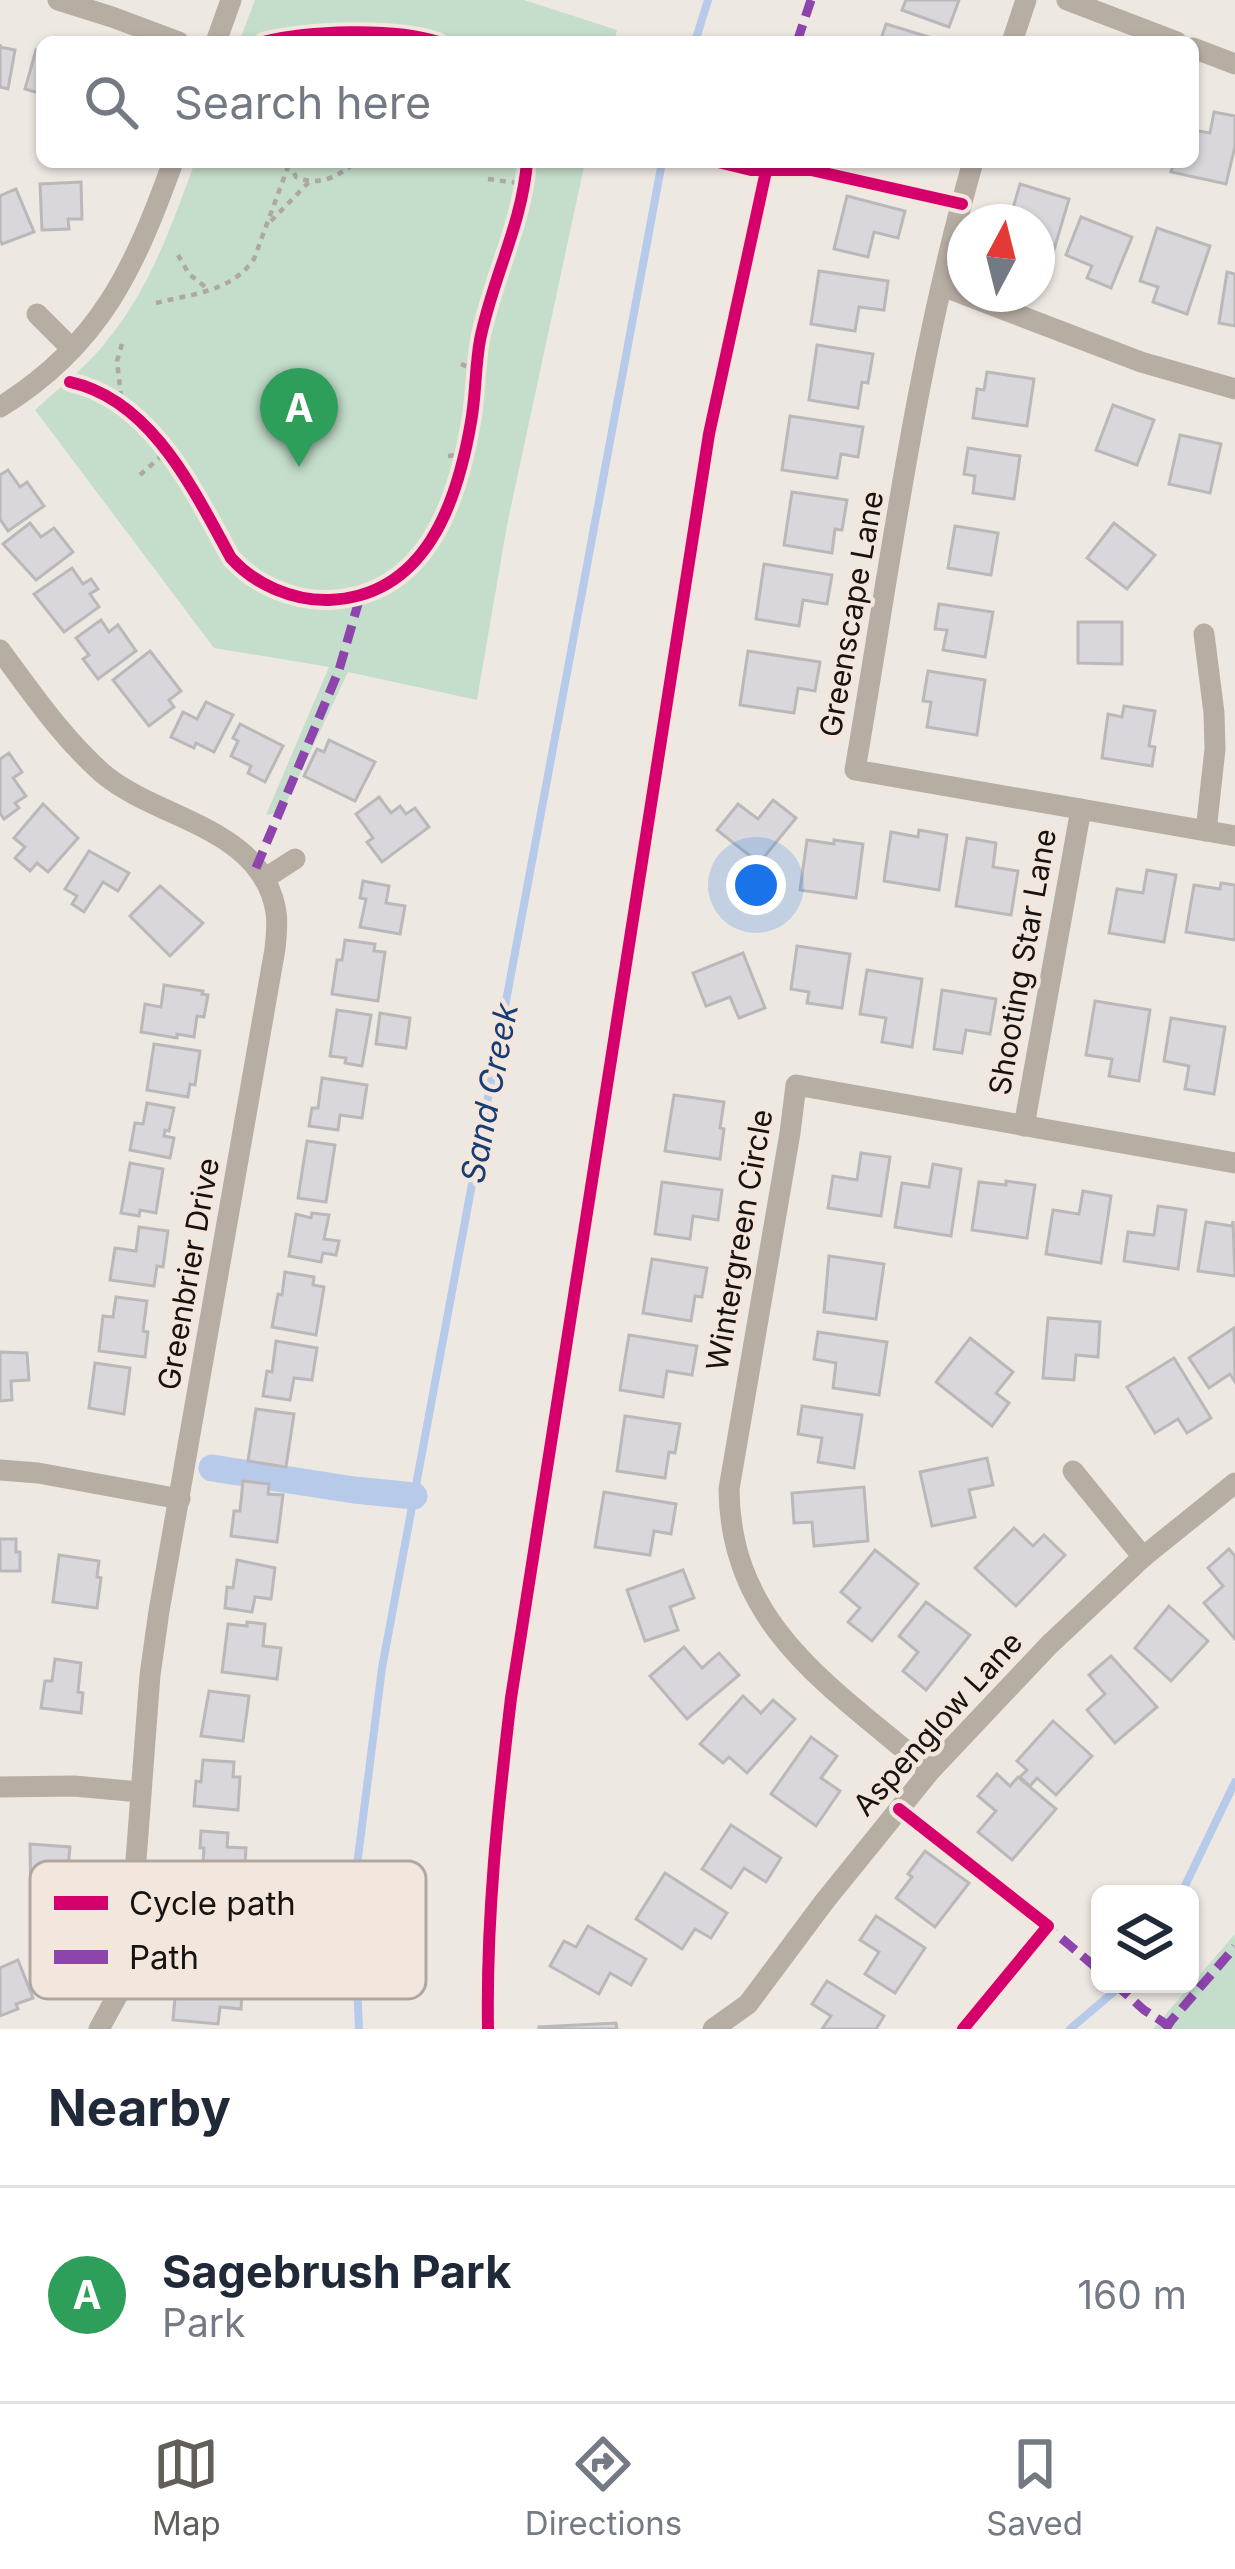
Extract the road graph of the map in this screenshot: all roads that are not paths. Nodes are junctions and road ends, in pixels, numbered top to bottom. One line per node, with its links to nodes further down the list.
1 (58, 0): 5 (street)
2 (231, 0): 6 (street)
3 (1026, 0): 7 (street)
4 (1067, 0): 8 (street)
5 (163, 36)
6 (218, 36)
7 (1014, 36)
8 (1161, 36)
9 (1199, 50): 10 (street)
10 (1235, 64)
11 (171, 168): 15 (street)
12 (972, 168): 13 (street, Greenscape Lane)
13 (942, 286): 16 (street); 20 (street, Greenscape Lane)
14 (37, 314): 15 (street)
15 (71, 350): 17 (street)
16 (1235, 389)
17 (0, 407)
18 (1204, 634): 21 (street)
19 (0, 650): 24 (street)
20 (1081, 809): 21 (street, Greenscape Lane); 25 (street, Shooting Star Lane)
21 (1206, 831): 22 (street, Greenscape Lane)
22 (1235, 836)
23 (296, 860): 24 (street)
24 (264, 878): 30 (street, Greenbrier Drive)
25 (1024, 1126): 26 (street, Wintergreen Circle); 32 (street, Wintergreen Circle)
26 (1235, 1163)
27 (0, 1470): 30 (street)
28 (1073, 1472): 31 (street)
29 (1235, 1483): 31 (street, Aspenglow Lane)
30 (180, 1499): 34 (street, Greenbrier Drive)
31 (1143, 1557): 32 (street, Aspenglow Lane)
32 (930, 1771): 38 (street, Aspenglow Lane)
33 (0, 1787): 34 (street)
34 (140, 1792): 35 (street, Greenbrier Drive)
35 (135, 1861)
36 (115, 1999): 37 (street, Greenbrier Drive)
37 (99, 2029)
38 (713, 2029)

